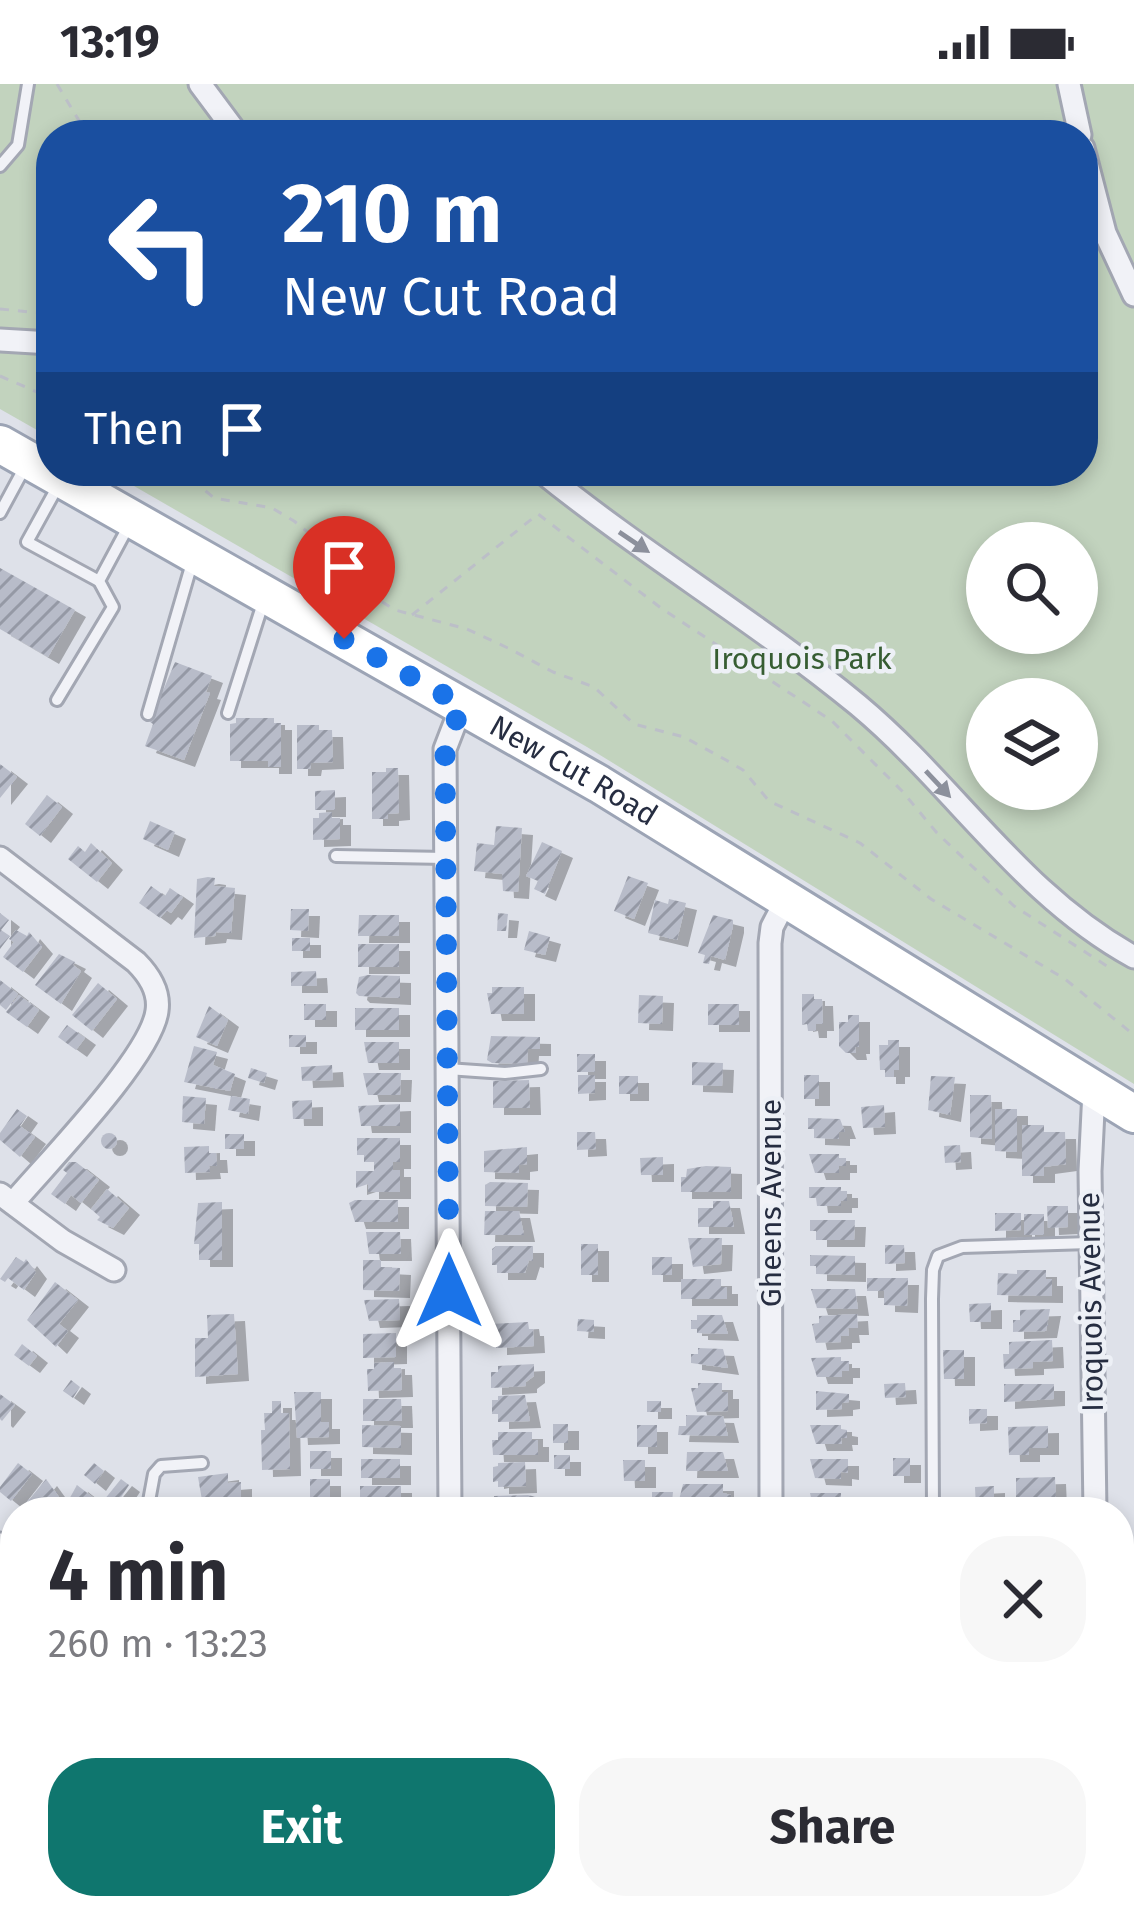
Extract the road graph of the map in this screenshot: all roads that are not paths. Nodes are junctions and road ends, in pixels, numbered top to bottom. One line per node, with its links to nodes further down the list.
1 (28, 84): 6 (lane)
2 (200, 84): 4 (street)
3 (1069, 84): 5 (street)
4 (227, 120)
5 (1077, 120)
6 (0, 166)
7 (1098, 205): 8 (street)
8 (1134, 295)
9 (0, 340): 10 (street)
10 (36, 342)
11 (15, 453): 15 (lane)
12 (58, 486): 18 (lane)
13 (74, 486): 16 (main road, New Cut Road)
14 (559, 486): 28 (street, one-way to 28)
15 (0, 513)
16 (132, 519): 17 (main road, New Cut Road); 18 (lane)
17 (194, 554): 19 (main road, New Cut Road); 23 (lane)
18 (98, 581): 20 (lane)
19 (266, 594): 21 (main road, New Cut Road); 22 (lane)
20 (58, 700)
21 (462, 705): 26 (street); 27 (main road, New Cut Road)
22 (228, 713)
23 (148, 714)
24 (336, 856): 26 (lane)
25 (0, 857): 33 (street)
26 (446, 857): 30 (street)
27 (787, 898): 31 (main road, New Cut Road); 39 (street, Gheens Avenue)
28 (1125, 964)
29 (541, 1069): 30 (lane)
30 (447, 1070): 38 (street)
31 (1094, 1091): 32 (main road, New Cut Road); 34 (street, Iroquois Avenue)
32 (1134, 1114)
33 (6, 1198): 35 (street)
34 (1090, 1243): 40 (lane); 41 (street, Iroquois Avenue)
35 (114, 1270)
36 (202, 1463): 37 (lane)
37 (150, 1497)
38 (450, 1497)
39 (771, 1497)
40 (933, 1497)
41 (1095, 1497)

